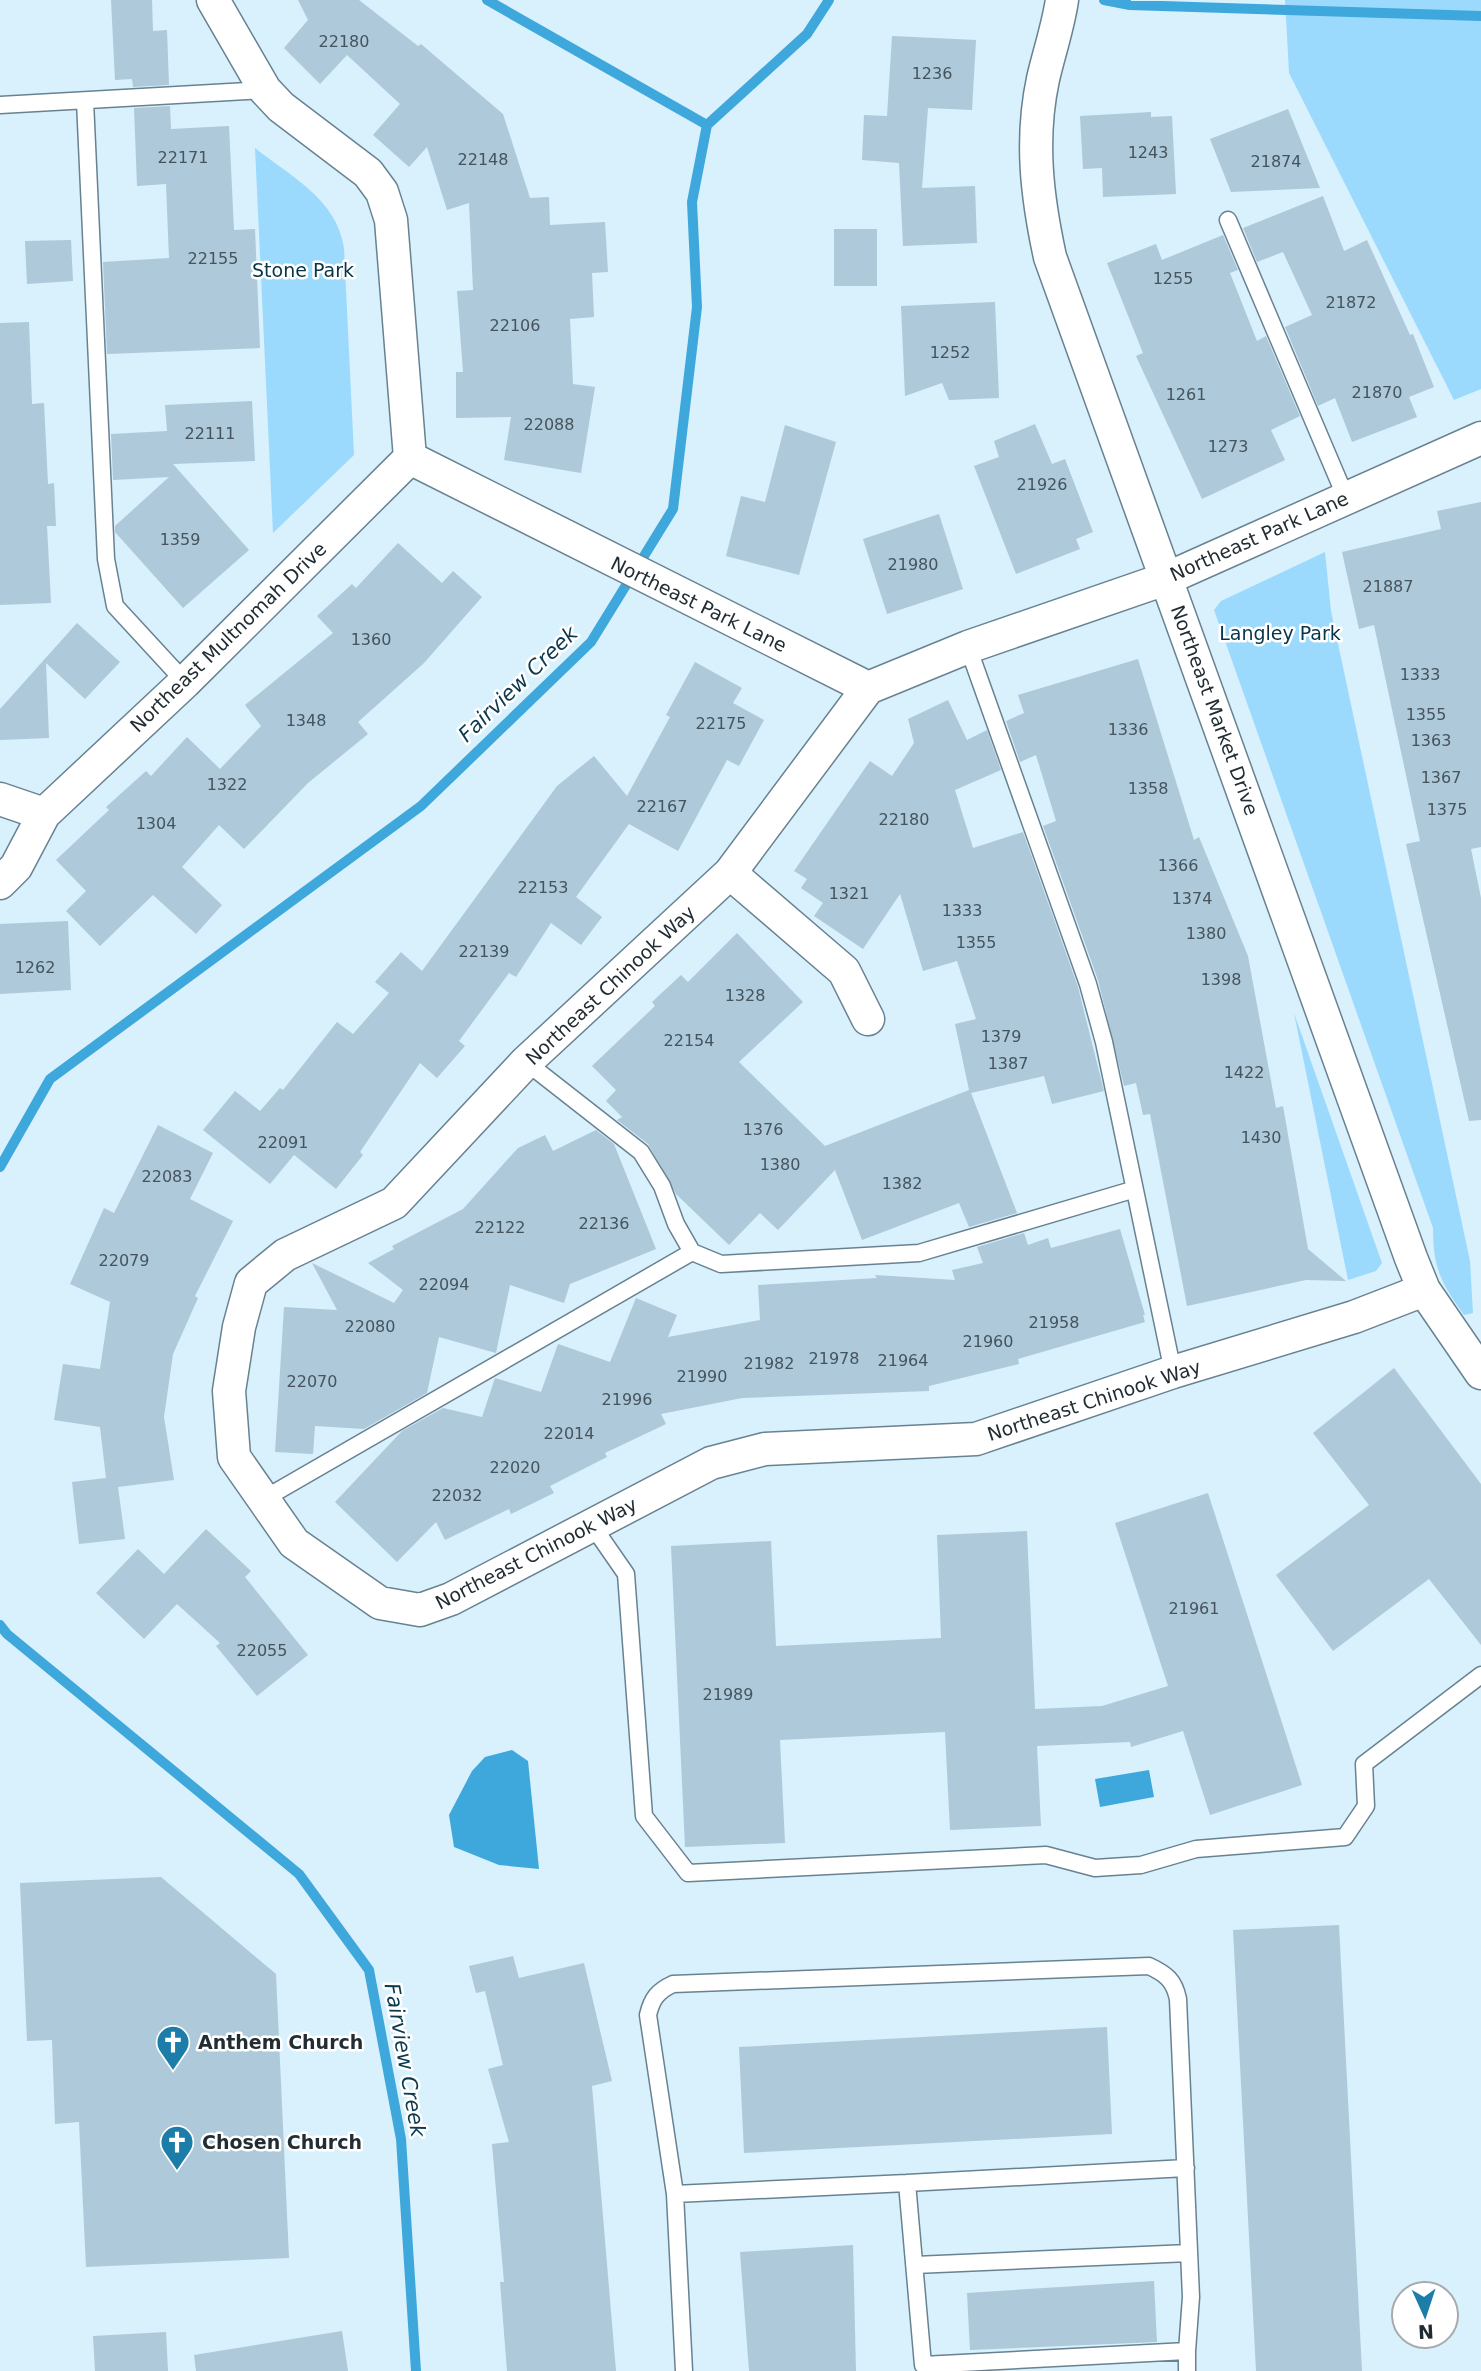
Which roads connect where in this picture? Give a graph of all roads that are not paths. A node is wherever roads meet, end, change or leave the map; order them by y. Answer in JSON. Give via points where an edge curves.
{"nodes":[{"id":1,"x":213,"y":0,"type":"edge"},
{"id":2,"x":1060,"y":11,"type":"edge"},
{"id":3,"x":265,"y":90,"type":"junction"},
{"id":4,"x":85,"y":101,"type":"junction"},
{"id":5,"x":0,"y":105,"type":"edge"},
{"id":6,"x":1228,"y":220,"type":"dead end"},
{"id":7,"x":1481,"y":439,"type":"edge"},
{"id":8,"x":410,"y":457,"type":"junction"},
{"id":9,"x":1346,"y":498,"type":"junction"},
{"id":10,"x":1168,"y":578,"type":"junction"},
{"id":11,"x":968,"y":647,"type":"junction"},
{"id":12,"x":185,"y":682,"type":"junction"},
{"id":13,"x":868,"y":688,"type":"junction"},
{"id":14,"x":0,"y":799,"type":"edge"},
{"id":15,"x":44,"y":814,"type":"junction"},
{"id":16,"x":730,"y":873,"type":"junction"},
{"id":17,"x":0,"y":883,"type":"edge"},
{"id":18,"x":868,"y":1019,"type":"dead end"},
{"id":19,"x":526,"y":1062,"type":"junction"},
{"id":20,"x":1132,"y":1190,"type":"junction"},
{"id":21,"x":692,"y":1252,"type":"junction"},
{"id":22,"x":1424,"y":1290,"type":"junction"},
{"id":23,"x":1471,"y":1342,"type":"edge"},
{"id":24,"x":1173,"y":1372,"type":"junction"},
{"id":25,"x":1481,"y":1373,"type":"edge"},
{"id":26,"x":262,"y":1500,"type":"junction"},
{"id":27,"x":592,"y":1525,"type":"junction"},
{"id":28,"x":1481,"y":1675,"type":"edge"},
{"id":29,"x":1186,"y":2168,"type":"junction"},
{"id":30,"x":907,"y":2183,"type":"junction"},
{"id":31,"x":676,"y":2194,"type":"junction"},
{"id":32,"x":1189,"y":2253,"type":"junction"},
{"id":33,"x":915,"y":2265,"type":"junction"},
{"id":34,"x":1187,"y":2351,"type":"junction"},
{"id":35,"x":684,"y":2371,"type":"edge"},
{"id":36,"x":1187,"y":2371,"type":"edge"}],
"edges":[{"from":1,"to":3,"type":"street"},
{"from":2,"to":10,"type":"street","name":"Northeast Market Drive","via":[[1034,142],[1038,201],[1050,257]]},
{"from":3,"to":4,"type":"lane"},
{"from":3,"to":8,"type":"street","via":[[368,173],[382,192],[391,220]]},
{"from":4,"to":5,"type":"lane"},
{"from":4,"to":12,"type":"lane","via":[[106,559],[116,606]]},
{"from":6,"to":9,"type":"lane"},
{"from":7,"to":9,"type":"street","name":"Northeast Park Lane"},
{"from":8,"to":12,"type":"street","name":"Northeast Multnomah Drive"},
{"from":8,"to":13,"type":"street","name":"Northeast Park Lane"},
{"from":9,"to":10,"type":"street","name":"Northeast Park Lane"},
{"from":10,"to":11,"type":"street","name":"Northeast Park Lane"},
{"from":10,"to":22,"type":"street","name":"Northeast Market Drive"},
{"from":11,"to":13,"type":"street","name":"Northeast Park Lane"},
{"from":11,"to":20,"type":"lane","via":[[1088,984],[1104,1042]]},
{"from":12,"to":15,"type":"street","name":"Northeast Multnomah Drive"},
{"from":13,"to":16,"type":"street","name":"Northeast Chinook Way"},
{"from":14,"to":15,"type":"street"},
{"from":15,"to":17,"type":"street","name":"Northeast Multnomah Drive","via":[[16,867]]},
{"from":16,"to":18,"type":"street","via":[[844,971]]},
{"from":16,"to":19,"type":"street","name":"Northeast Chinook Way"},
{"from":19,"to":21,"type":"lane","via":[[641,1152]]},
{"from":19,"to":26,"type":"street","name":"Northeast Chinook Way","via":[[394,1203],[285,1255],[251,1283],[229,1391],[234,1457]]},
{"from":20,"to":21,"type":"lane","via":[[919,1253],[721,1264]]},
{"from":20,"to":24,"type":"lane"},
{"from":21,"to":26,"type":"lane"},
{"from":22,"to":23,"type":"street"},
{"from":22,"to":24,"type":"street","name":"Northeast Chinook Way","via":[[1354,1317]]},
{"from":23,"to":25,"type":"street"},
{"from":24,"to":27,"type":"street","name":"Northeast Chinook Way","via":[[976,1439],[765,1449],[711,1463]]},
{"from":26,"to":27,"type":"street","name":"Northeast Chinook Way","via":[[294,1543],[345,1580],[380,1603],[420,1610],[451,1599]]},
{"from":27,"to":28,"type":"lane","via":[[626,1574],[644,1816],[688,1873],[1046,1855],[1095,1868],[1141,1865],[1196,1849],[1345,1837],[1366,1806],[1363,1764]]},
{"from":29,"to":30,"type":"lane"},
{"from":29,"to":31,"type":"lane","via":[[1178,1999],[1175,1984],[1149,1966],[673,1984],[659,1990],[648,2015]]},
{"from":29,"to":32,"type":"lane"},
{"from":30,"to":31,"type":"lane"},
{"from":30,"to":33,"type":"lane"},
{"from":31,"to":35,"type":"lane"},
{"from":32,"to":33,"type":"lane"},
{"from":32,"to":34,"type":"lane"},
{"from":33,"to":34,"type":"lane","via":[[923,2365]]},
{"from":34,"to":36,"type":"lane"}]}
